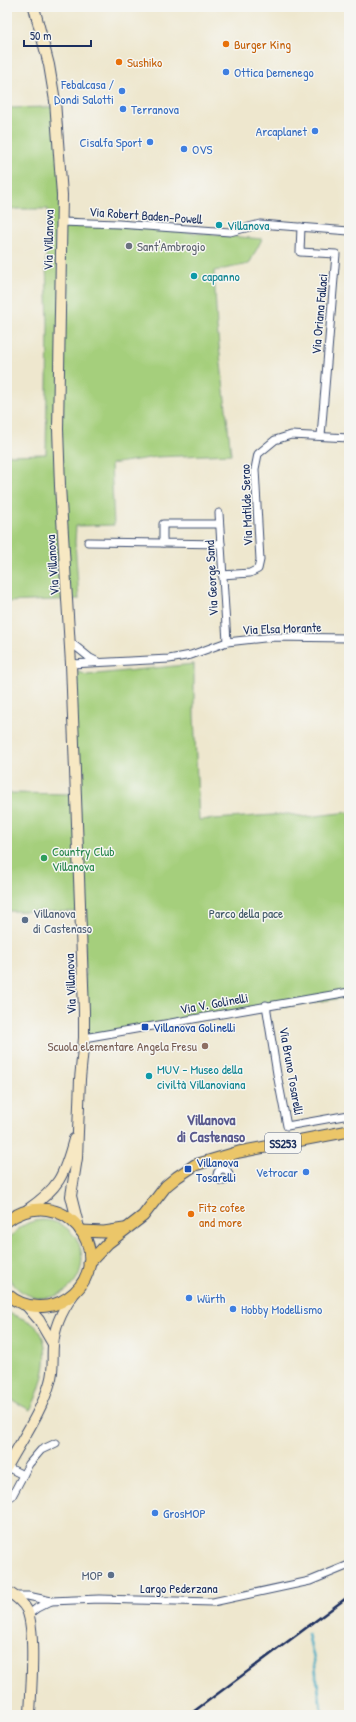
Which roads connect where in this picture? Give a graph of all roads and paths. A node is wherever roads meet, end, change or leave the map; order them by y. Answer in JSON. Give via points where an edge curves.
{"nodes":[{"id":1,"x":34,"y":7,"type":"edge"},
{"id":2,"x":61,"y":222,"type":"junction"},
{"id":3,"x":300,"y":227,"type":"junction"},
{"id":4,"x":349,"y":231,"type":"edge"},
{"id":5,"x":321,"y":436,"type":"junction"},
{"id":6,"x":349,"y":438,"type":"edge"},
{"id":7,"x":219,"y":513,"type":"dead end"},
{"id":8,"x":219,"y":524,"type":"junction"},
{"id":9,"x":88,"y":542,"type":"dead end"},
{"id":10,"x":163,"y":543,"type":"junction"},
{"id":11,"x":221,"y":544,"type":"junction"},
{"id":12,"x":222,"y":575,"type":"junction"},
{"id":13,"x":349,"y":638,"type":"edge"},
{"id":14,"x":69,"y":641,"type":"junction"},
{"id":15,"x":226,"y":642,"type":"junction"},
{"id":16,"x":98,"y":662,"type":"junction"},
{"id":17,"x":71,"y":664,"type":"junction"},
{"id":18,"x":349,"y":992,"type":"edge"},
{"id":19,"x":266,"y":1005,"type":"junction"},
{"id":20,"x":84,"y":1038,"type":"junction"},
{"id":21,"x":349,"y":1115,"type":"edge"},
{"id":22,"x":78,"y":1124,"type":"junction"},
{"id":23,"x":349,"y":1130,"type":"edge"},
{"id":24,"x":218,"y":1157,"type":"junction"},
{"id":25,"x":222,"y":1170,"type":"dead end"},
{"id":26,"x":17,"y":1213,"type":"edge"},
{"id":27,"x":7,"y":1221,"type":"edge"},
{"id":28,"x":129,"y":1228,"type":"junction"},
{"id":29,"x":80,"y":1229,"type":"junction"},
{"id":30,"x":89,"y":1263,"type":"junction"},
{"id":31,"x":78,"y":1289,"type":"junction"},
{"id":32,"x":7,"y":1294,"type":"edge"},
{"id":33,"x":17,"y":1302,"type":"edge"},
{"id":34,"x":53,"y":1344,"type":"junction"},
{"id":35,"x":56,"y":1443,"type":"dead end"},
{"id":36,"x":7,"y":1467,"type":"edge"},
{"id":37,"x":22,"y":1475,"type":"junction"},
{"id":38,"x":12,"y":1496,"type":"dead end"},
{"id":39,"x":349,"y":1565,"type":"edge"},
{"id":40,"x":11,"y":1594,"type":"edge"},
{"id":41,"x":51,"y":1601,"type":"junction"},
{"id":42,"x":28,"y":1615,"type":"junction"},
{"id":43,"x":30,"y":1715,"type":"edge"}],
"edges":[{"from":1,"to":2,"type":"main road","name":"Via Villanova","via":[[55,101],[62,195]]},
{"from":2,"to":3,"type":"street","name":"Via Robert Baden-Powell","via":[[230,232],[260,224]]},
{"from":2,"to":14,"type":"main road","name":"Via Villanova","via":[[58,429]]},
{"from":3,"to":4,"type":"street","name":"Via Robert Baden-Powell"},
{"from":3,"to":5,"type":"street","name":"Via Oriana Fallaci","via":[[300,252],[336,254]]},
{"from":5,"to":6,"type":"street","name":"Via Matilde Serao"},
{"from":5,"to":12,"type":"street","name":"Via Matilde Serao","via":[[291,434],[275,440],[258,454],[255,469],[260,560],[258,569],[250,573]]},
{"from":7,"to":8,"type":"street","name":"Via George Sand"},
{"from":8,"to":10,"type":"street","via":[[163,524]]},
{"from":8,"to":11,"type":"street","name":"Via George Sand"},
{"from":9,"to":10,"type":"street"},
{"from":10,"to":11,"type":"street"},
{"from":11,"to":12,"type":"street","name":"Via George Sand"},
{"from":12,"to":15,"type":"street","name":"Via George Sand"},
{"from":13,"to":15,"type":"street","name":"Via Elsa Morante","via":[[273,637]]},
{"from":14,"to":16,"type":"street"},
{"from":14,"to":17,"type":"main road","name":"Via Villanova"},
{"from":15,"to":16,"type":"street","name":"Via Elsa Morante","via":[[191,655],[169,659]]},
{"from":16,"to":17,"type":"street","name":"Via Elsa Morante"},
{"from":17,"to":20,"type":"main road","name":"Via Villanova"},
{"from":18,"to":19,"type":"street","name":"Via V. Golinelli"},
{"from":19,"to":20,"type":"street","name":"Via V. Golinelli"},
{"from":19,"to":21,"type":"street","name":"Via Bruno Tosarelli","via":[[288,1126]]},
{"from":20,"to":22,"type":"main road","name":"Via Villanova"},
{"from":22,"to":26,"type":"main road","name":"Via Villanova","via":[[59,1182],[42,1200]]},
{"from":22,"to":29,"type":"main road","name":"Via Villanova","via":[[78,1158],[71,1196]]},
{"from":23,"to":24,"type":"main road","number":"SS253"},
{"from":24,"to":25,"type":"street"},
{"from":24,"to":28,"type":"main road","number":"SS253","via":[[195,1165],[177,1177]]},
{"from":26,"to":27,"type":"main road"},
{"from":26,"to":29,"type":"main road","number":"SS253","via":[[39,1208],[51,1209],[66,1216]]},
{"from":28,"to":29,"type":"main road","via":[[104,1232]]},
{"from":28,"to":30,"type":"main road","number":"SS253","via":[[108,1243]]},
{"from":29,"to":30,"type":"main road","number":"SS253","via":[[88,1246]]},
{"from":30,"to":31,"type":"main road","number":"SS253"},
{"from":31,"to":33,"type":"main road","number":"SS253","via":[[60,1303],[48,1306],[37,1307]]},
{"from":31,"to":34,"type":"main road","via":[[60,1315]]},
{"from":32,"to":33,"type":"main road"},
{"from":33,"to":34,"type":"main road","via":[[39,1320]]},
{"from":34,"to":36,"type":"main road","via":[[52,1373],[48,1389]]},
{"from":35,"to":37,"type":"street","via":[[40,1450]]},
{"from":36,"to":37,"type":"street"},
{"from":37,"to":38,"type":"street"},
{"from":39,"to":41,"type":"street","name":"Largo Pederzana","via":[[310,1581],[213,1602],[99,1599]]},
{"from":40,"to":41,"type":"street","name":"Largo Pederzana"},
{"from":40,"to":42,"type":"main road","via":[[23,1604]]},
{"from":41,"to":42,"type":"street","name":"Largo Pederzana"},
{"from":42,"to":43,"type":"main road","via":[[32,1642]]}]}
